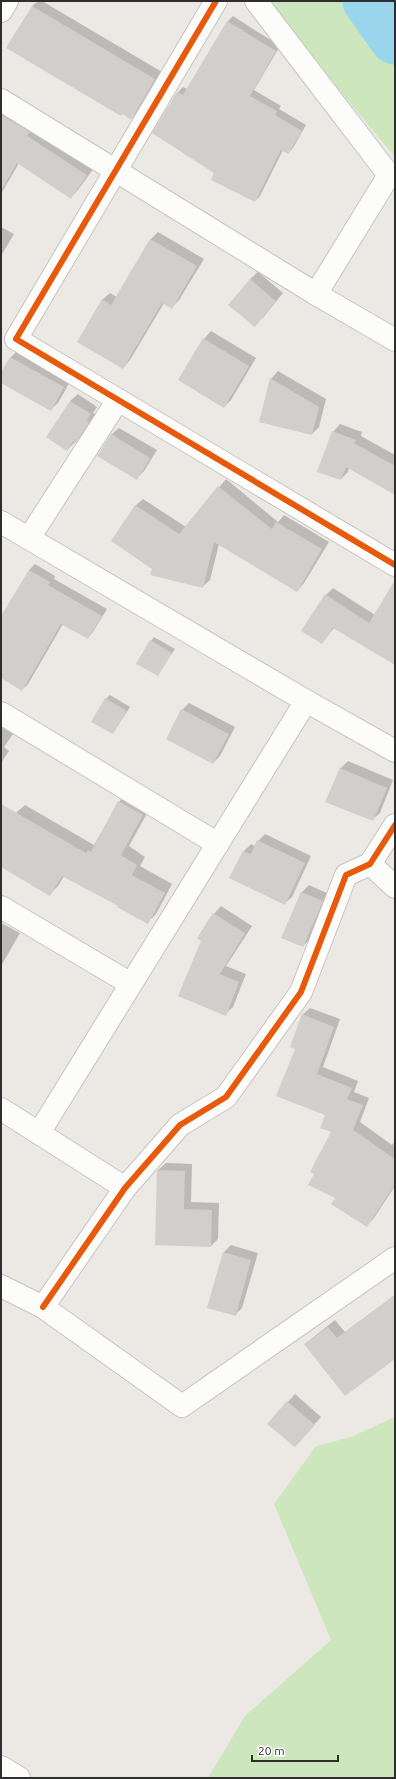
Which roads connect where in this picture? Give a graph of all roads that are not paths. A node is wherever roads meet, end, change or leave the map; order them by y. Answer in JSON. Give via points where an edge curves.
{"nodes":[{"id":1,"x":7,"y":1,"type":"edge"},
{"id":2,"x":216,"y":1,"type":"edge"},
{"id":3,"x":256,"y":1,"type":"edge"},
{"id":4,"x":1,"y":12,"type":"edge"},
{"id":5,"x":1,"y":100,"type":"edge"},
{"id":6,"x":115,"y":170,"type":"junction"},
{"id":7,"x":316,"y":294,"type":"junction"},
{"id":8,"x":395,"y":340,"type":"edge"},
{"id":9,"x":118,"y":400,"type":"junction"},
{"id":10,"x":1,"y":522,"type":"edge"},
{"id":11,"x":28,"y":538,"type":"junction"},
{"id":12,"x":395,"y":565,"type":"edge"},
{"id":13,"x":306,"y":701,"type":"junction"},
{"id":14,"x":1,"y":712,"type":"edge"},
{"id":15,"x":395,"y":750,"type":"edge"},
{"id":16,"x":395,"y":825,"type":"edge"},
{"id":17,"x":218,"y":844,"type":"junction"},
{"id":18,"x":370,"y":864,"type":"junction"},
{"id":19,"x":395,"y":887,"type":"edge"},
{"id":20,"x":1,"y":907,"type":"edge"},
{"id":21,"x":132,"y":984,"type":"junction"},
{"id":22,"x":1,"y":1109,"type":"edge"},
{"id":23,"x":39,"y":1133,"type":"junction"},
{"id":24,"x":125,"y":1188,"type":"junction"},
{"id":25,"x":395,"y":1258,"type":"edge"},
{"id":26,"x":1,"y":1286,"type":"edge"},
{"id":27,"x":43,"y":1306,"type":"junction"},
{"id":28,"x":1,"y":1767,"type":"edge"},
{"id":29,"x":19,"y":1778,"type":"edge"}],
"edges":[{"from":1,"to":4,"type":"street"},
{"from":2,"to":6,"type":"street"},
{"from":3,"to":7,"type":"street","via":[[389,175]]},
{"from":5,"to":6,"type":"street"},
{"from":6,"to":7,"type":"street"},
{"from":6,"to":9,"type":"street","via":[[16,339]]},
{"from":7,"to":8,"type":"street"},
{"from":9,"to":11,"type":"street"},
{"from":9,"to":12,"type":"street"},
{"from":10,"to":11,"type":"street"},
{"from":11,"to":13,"type":"street"},
{"from":13,"to":15,"type":"street"},
{"from":13,"to":17,"type":"street"},
{"from":14,"to":17,"type":"street"},
{"from":16,"to":18,"type":"street"},
{"from":17,"to":21,"type":"street"},
{"from":18,"to":19,"type":"street"},
{"from":18,"to":24,"type":"street","via":[[346,875],[301,992],[226,1097],[180,1126]]},
{"from":20,"to":21,"type":"street"},
{"from":21,"to":23,"type":"street"},
{"from":22,"to":23,"type":"street"},
{"from":23,"to":24,"type":"street"},
{"from":24,"to":27,"type":"street"},
{"from":25,"to":27,"type":"street","via":[[182,1406]]},
{"from":26,"to":27,"type":"street"},
{"from":28,"to":29,"type":"street"}]}
